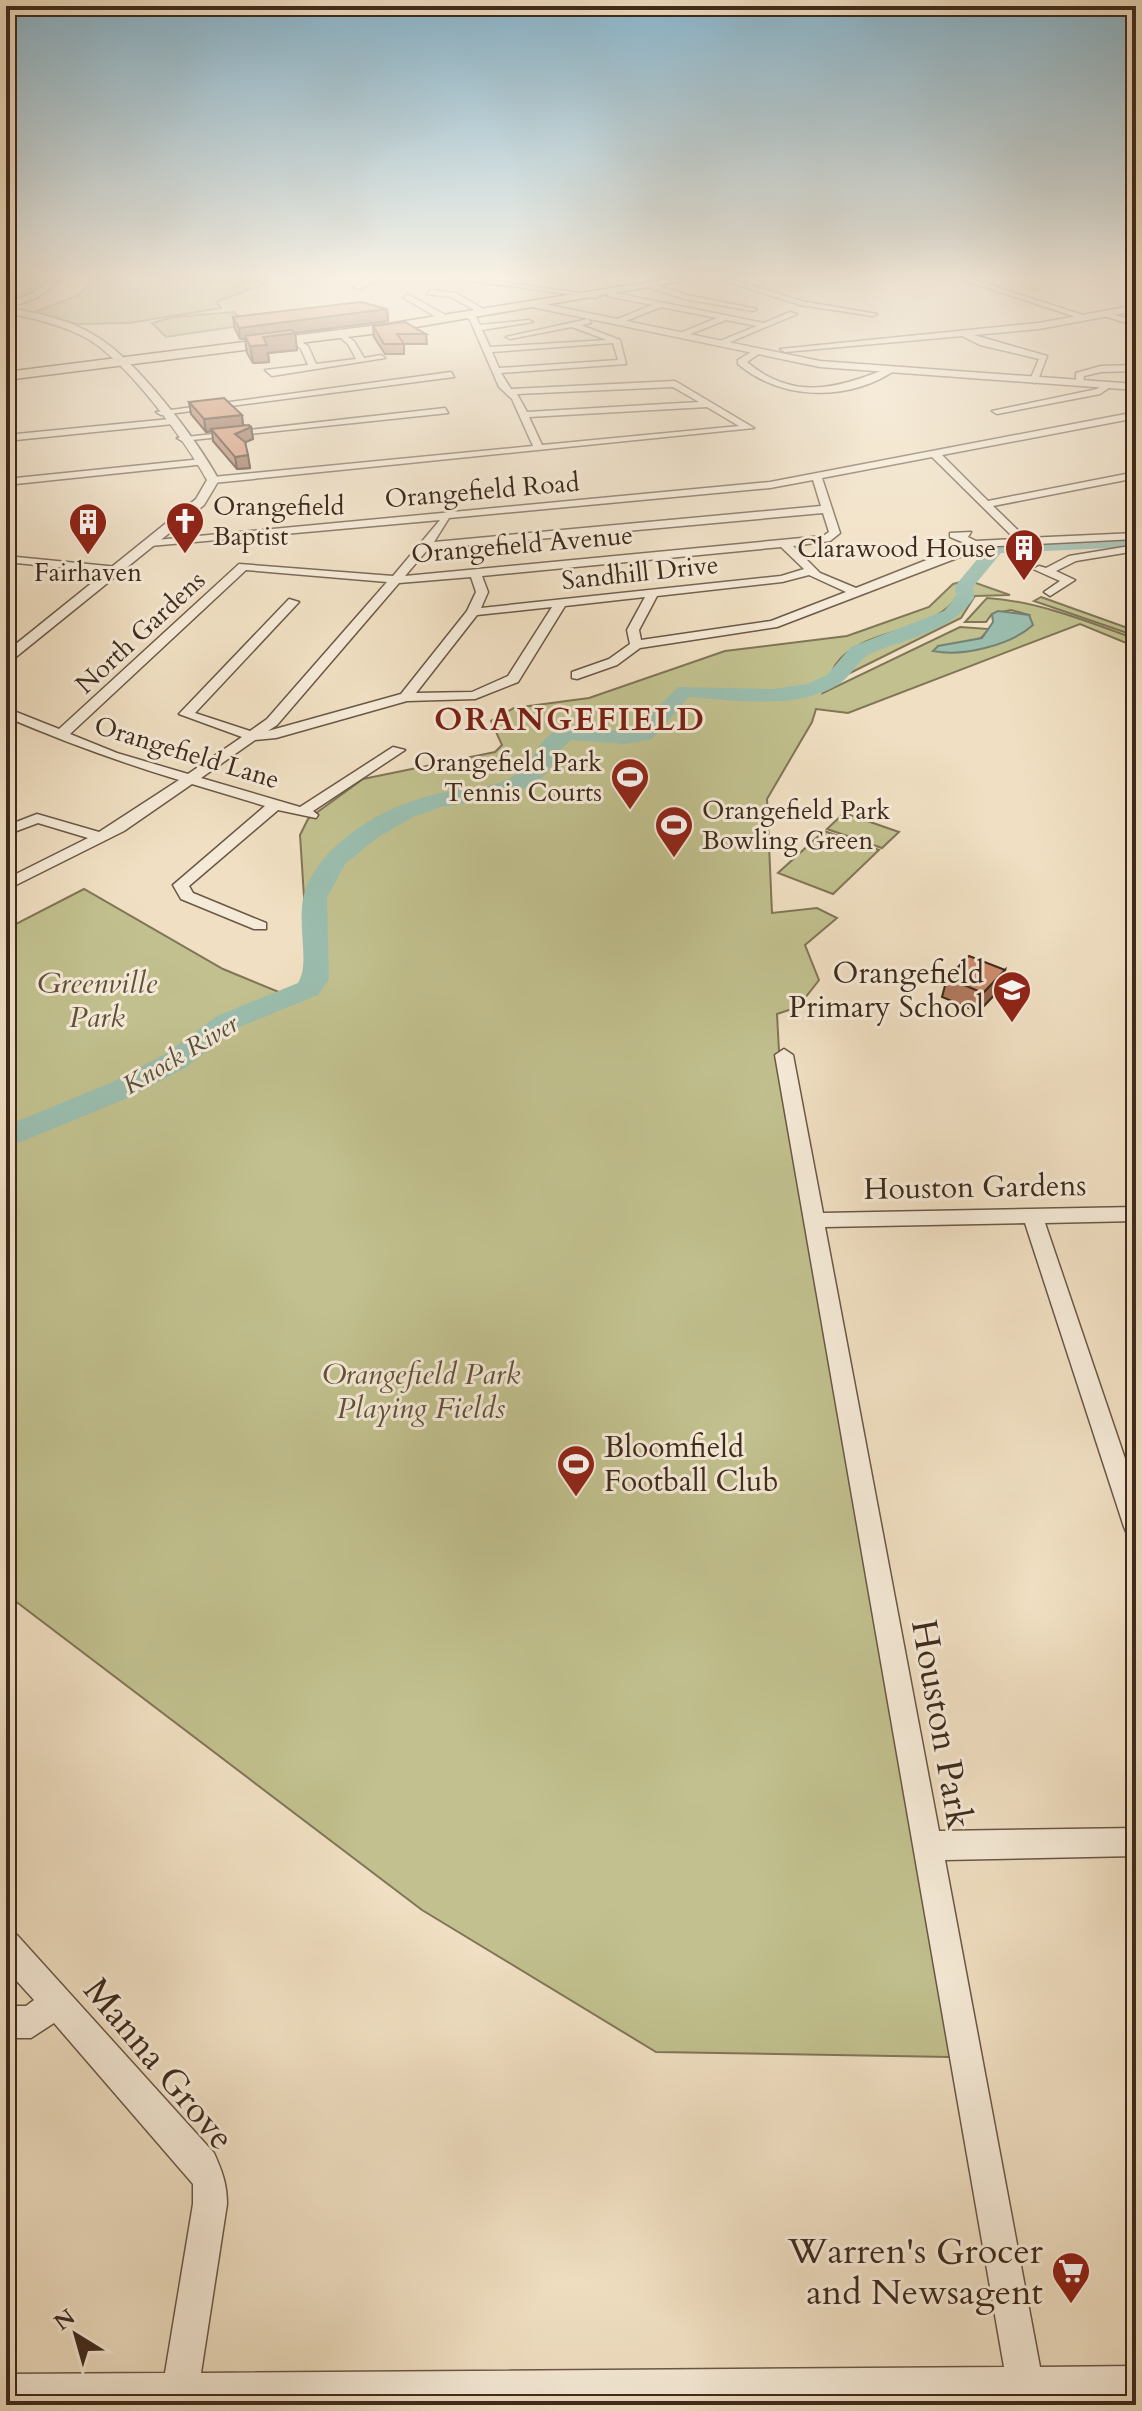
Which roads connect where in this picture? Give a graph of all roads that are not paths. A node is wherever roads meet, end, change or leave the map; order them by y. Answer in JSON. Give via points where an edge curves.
{"nodes":[{"id":1,"x":142,"y":390,"type":"edge"},
{"id":2,"x":337,"y":390,"type":"edge"},
{"id":3,"x":560,"y":390,"type":"edge"},
{"id":4,"x":685,"y":390,"type":"edge"},
{"id":5,"x":794,"y":390,"type":"edge"},
{"id":6,"x":827,"y":390,"type":"edge"},
{"id":7,"x":1102,"y":390,"type":"edge"},
{"id":8,"x":508,"y":392,"type":"joint"},
{"id":9,"x":711,"y":404,"type":"junction"},
{"id":10,"x":445,"y":411,"type":"dead end"},
{"id":11,"x":997,"y":411,"type":"dead end"},
{"id":12,"x":161,"y":412,"type":"junction"},
{"id":13,"x":523,"y":415,"type":"junction"},
{"id":14,"x":1136,"y":415,"type":"edge"},
{"id":15,"x":170,"y":422,"type":"junction"},
{"id":16,"x":6,"y":438,"type":"edge"},
{"id":17,"x":182,"y":438,"type":"junction"},
{"id":18,"x":538,"y":447,"type":"junction"},
{"id":19,"x":935,"y":454,"type":"junction"},
{"id":20,"x":202,"y":462,"type":"junction"},
{"id":21,"x":1136,"y":475,"type":"edge"},
{"id":22,"x":817,"y":477,"type":"junction"},
{"id":23,"x":213,"y":480,"type":"junction"},
{"id":24,"x":6,"y":482,"type":"edge"},
{"id":25,"x":987,"y":504,"type":"junction"},
{"id":26,"x":828,"y":509,"type":"junction"},
{"id":27,"x":442,"y":515,"type":"junction"},
{"id":28,"x":1136,"y":536,"type":"edge"},
{"id":29,"x":1022,"y":540,"type":"junction"},
{"id":30,"x":150,"y":543,"type":"junction"},
{"id":31,"x":784,"y":543,"type":"junction"},
{"id":32,"x":425,"y":546,"type":"junction"},
{"id":33,"x":1136,"y":548,"type":"edge"},
{"id":34,"x":6,"y":559,"type":"edge"},
{"id":35,"x":118,"y":570,"type":"junction"},
{"id":36,"x":811,"y":571,"type":"junction"},
{"id":37,"x":475,"y":573,"type":"junction"},
{"id":38,"x":395,"y":580,"type":"junction"},
{"id":39,"x":1050,"y":592,"type":"dead end"},
{"id":40,"x":653,"y":593,"type":"junction"},
{"id":41,"x":857,"y":593,"type":"junction"},
{"id":42,"x":293,"y":602,"type":"dead end"},
{"id":43,"x":561,"y":602,"type":"junction"},
{"id":44,"x":473,"y":612,"type":"junction"},
{"id":45,"x":636,"y":645,"type":"junction"},
{"id":46,"x":9,"y":661,"type":"edge"},
{"id":47,"x":577,"y":675,"type":"dead end"},
{"id":48,"x":406,"y":697,"type":"junction"},
{"id":49,"x":6,"y":712,"type":"edge"},
{"id":50,"x":60,"y":736,"type":"junction"},
{"id":51,"x":253,"y":736,"type":"junction"},
{"id":52,"x":398,"y":750,"type":"dead end"},
{"id":53,"x":187,"y":781,"type":"junction"},
{"id":54,"x":275,"y":805,"type":"junction"},
{"id":55,"x":6,"y":831,"type":"edge"},
{"id":56,"x":100,"y":837,"type":"junction"},
{"id":57,"x":6,"y":885,"type":"edge"},
{"id":58,"x":260,"y":926,"type":"dead end"},
{"id":59,"x":784,"y":1055,"type":"dead end"},
{"id":60,"x":1136,"y":1214,"type":"edge"},
{"id":61,"x":1033,"y":1216,"type":"junction"},
{"id":62,"x":815,"y":1220,"type":"junction"},
{"id":63,"x":1136,"y":1527,"type":"edge"},
{"id":64,"x":1136,"y":1842,"type":"edge"},
{"id":65,"x":928,"y":1846,"type":"junction"},
{"id":66,"x":6,"y":1946,"type":"edge"},
{"id":67,"x":57,"y":2002,"type":"junction"},
{"id":68,"x":6,"y":2022,"type":"edge"},
{"id":69,"x":1136,"y":2384,"type":"edge"},
{"id":70,"x":180,"y":2389,"type":"junction"},
{"id":71,"x":6,"y":2392,"type":"edge"},
{"id":72,"x":1027,"y":2395,"type":"edge"}],
"edges":[{"from":1,"to":12,"type":"street"},
{"from":2,"to":12,"type":"street"},
{"from":3,"to":8,"type":"street"},
{"from":4,"to":9,"type":"street"},
{"from":5,"to":6,"type":"street"},
{"from":7,"to":11,"type":"street"},
{"from":8,"to":13,"type":"street"},
{"from":9,"to":13,"type":"street"},
{"from":9,"to":18,"type":"street","via":[[749,428]]},
{"from":10,"to":17,"type":"street"},
{"from":12,"to":15,"type":"street"},
{"from":13,"to":18,"type":"street"},
{"from":14,"to":19,"type":"street","name":"Orangefield Road"},
{"from":15,"to":16,"type":"street"},
{"from":15,"to":17,"type":"street"},
{"from":17,"to":20,"type":"street"},
{"from":18,"to":23,"type":"street"},
{"from":19,"to":22,"type":"street","name":"Orangefield Road"},
{"from":19,"to":25,"type":"street"},
{"from":20,"to":23,"type":"street"},
{"from":20,"to":24,"type":"street"},
{"from":21,"to":25,"type":"street"},
{"from":22,"to":26,"type":"street"},
{"from":22,"to":27,"type":"street","name":"Orangefield Road"},
{"from":23,"to":30,"type":"street","via":[[200,502]]},
{"from":25,"to":29,"type":"street"},
{"from":26,"to":31,"type":"street","name":"Orangefield Avenue","via":[[832,536]]},
{"from":26,"to":32,"type":"street"},
{"from":27,"to":30,"type":"street","name":"Orangefield Road"},
{"from":27,"to":32,"type":"street","via":[[445,520]]},
{"from":28,"to":29,"type":"street"},
{"from":29,"to":41,"type":"street","via":[[971,539],[961,553]]},
{"from":30,"to":35,"type":"street"},
{"from":31,"to":36,"type":"street"},
{"from":31,"to":37,"type":"street","name":"Orangefield Avenue"},
{"from":32,"to":38,"type":"street"},
{"from":33,"to":39,"type":"street","via":[[1073,558],[1040,570],[1069,580]]},
{"from":34,"to":35,"type":"street"},
{"from":35,"to":46,"type":"street"},
{"from":36,"to":40,"type":"street","name":"Sandhill Drive"},
{"from":36,"to":41,"type":"street"},
{"from":37,"to":38,"type":"street","name":"Orangefield Avenue"},
{"from":37,"to":44,"type":"street","via":[[482,592]]},
{"from":38,"to":50,"type":"street","name":"North Gardens","via":[[243,566]]},
{"from":38,"to":51,"type":"street","name":"Orangefield Avenue","via":[[272,722]]},
{"from":40,"to":43,"type":"street","name":"Sandhill Drive"},
{"from":40,"to":45,"type":"street","via":[[633,630]]},
{"from":41,"to":45,"type":"street","via":[[773,624]]},
{"from":42,"to":51,"type":"street","via":[[186,714]]},
{"from":43,"to":44,"type":"street","name":"Sandhill Drive"},
{"from":43,"to":48,"type":"street","via":[[513,679],[475,695],[437,701]]},
{"from":44,"to":48,"type":"street"},
{"from":45,"to":47,"type":"street","via":[[613,662]]},
{"from":48,"to":51,"type":"street"},
{"from":49,"to":50,"type":"street","name":"Orangefield Lane"},
{"from":50,"to":53,"type":"street","name":"Orangefield Lane"},
{"from":51,"to":53,"type":"street","name":"Orangefield Avenue"},
{"from":52,"to":54,"type":"street","name":"Orangefield Lane","via":[[307,814]]},
{"from":53,"to":54,"type":"street","name":"Orangefield Lane"},
{"from":53,"to":56,"type":"street","name":"Orangefield Avenue"},
{"from":54,"to":58,"type":"street","via":[[181,885],[187,896]]},
{"from":55,"to":56,"type":"street","via":[[37,818]]},
{"from":56,"to":57,"type":"street","name":"Orangefield Avenue"},
{"from":59,"to":62,"type":"street","name":"Houston Park"},
{"from":60,"to":61,"type":"street","name":"Houston Gardens"},
{"from":61,"to":62,"type":"street","name":"Houston Gardens"},
{"from":61,"to":63,"type":"street"},
{"from":62,"to":65,"type":"street","name":"Houston Park"},
{"from":64,"to":65,"type":"street"},
{"from":65,"to":72,"type":"street","name":"Houston Park"},
{"from":66,"to":67,"type":"street","name":"Manna Grove"},
{"from":67,"to":68,"type":"street","via":[[31,2022]]},
{"from":67,"to":70,"type":"street","name":"Manna Grove","via":[[164,2119],[202,2165],[210,2183]]},
{"from":69,"to":72,"type":"street"},
{"from":70,"to":71,"type":"street"},
{"from":70,"to":72,"type":"street"}]}
